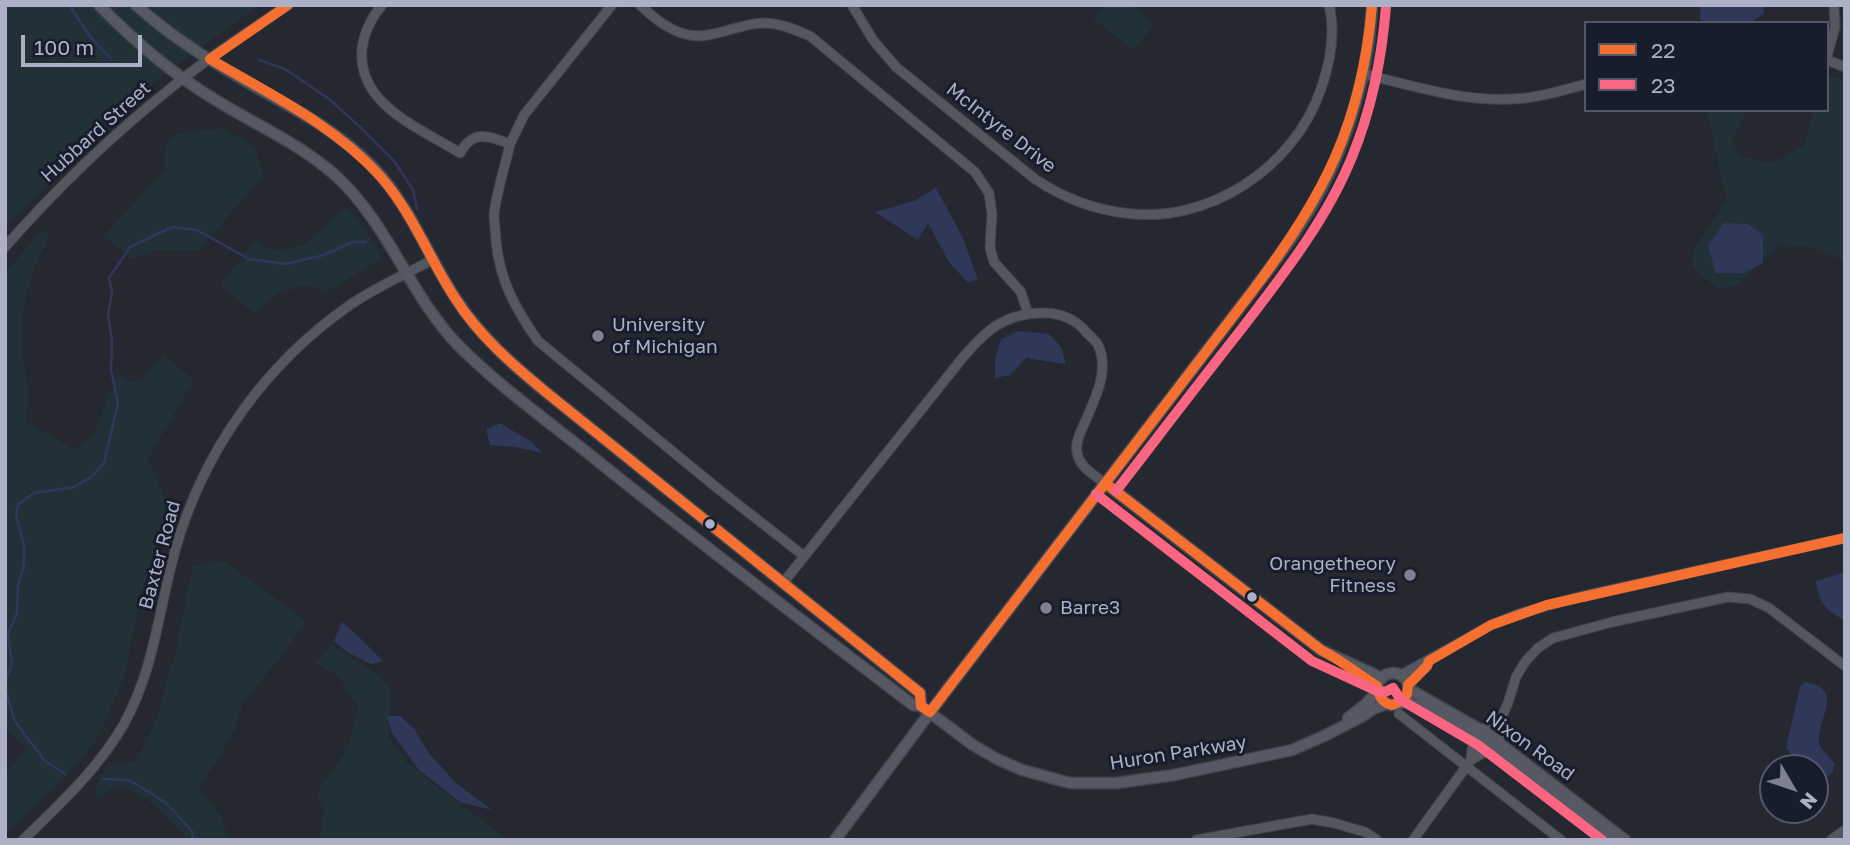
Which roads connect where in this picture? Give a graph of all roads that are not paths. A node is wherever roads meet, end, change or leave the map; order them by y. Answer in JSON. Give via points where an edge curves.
{"nodes":[{"id":1,"x":99,"y":5,"type":"edge"},
{"id":2,"x":136,"y":5,"type":"edge"},
{"id":3,"x":288,"y":5,"type":"edge"},
{"id":4,"x":382,"y":5,"type":"edge"},
{"id":5,"x":612,"y":5,"type":"edge"},
{"id":6,"x":640,"y":5,"type":"edge"},
{"id":7,"x":852,"y":5,"type":"edge"},
{"id":8,"x":1329,"y":5,"type":"edge"},
{"id":9,"x":1372,"y":5,"type":"edge"},
{"id":10,"x":1833,"y":5,"type":"edge"},
{"id":11,"x":1829,"y":50,"type":"edge"},
{"id":12,"x":210,"y":59,"type":"junction"},
{"id":13,"x":1829,"y":59,"type":"edge"},
{"id":14,"x":1845,"y":67,"type":"edge"},
{"id":15,"x":1363,"y":74,"type":"junction"},
{"id":16,"x":183,"y":79,"type":"junction"},
{"id":17,"x":1584,"y":85,"type":"edge"},
{"id":18,"x":510,"y":144,"type":"junction"},
{"id":19,"x":5,"y":247,"type":"edge"},
{"id":20,"x":434,"y":259,"type":"junction"},
{"id":21,"x":407,"y":273,"type":"junction"},
{"id":22,"x":1028,"y":314,"type":"junction"},
{"id":23,"x":614,"y":447,"type":"junction"},
{"id":24,"x":601,"y":463,"type":"junction"},
{"id":25,"x":1105,"y":483,"type":"junction"},
{"id":26,"x":1845,"y":538,"type":"edge"},
{"id":27,"x":804,"y":556,"type":"junction"},
{"id":28,"x":783,"y":583,"type":"junction"},
{"id":29,"x":762,"y":590,"type":"junction"},
{"id":30,"x":1429,"y":661,"type":"junction"},
{"id":31,"x":1845,"y":666,"type":"edge"},
{"id":32,"x":1401,"y":675,"type":"junction"},
{"id":33,"x":1379,"y":685,"type":"junction"},
{"id":34,"x":1407,"y":691,"type":"junction"},
{"id":35,"x":1387,"y":704,"type":"junction"},
{"id":36,"x":926,"y":709,"type":"junction"},
{"id":37,"x":1399,"y":714,"type":"dead end"},
{"id":38,"x":1500,"y":721,"type":"junction"},
{"id":39,"x":1330,"y":733,"type":"junction"},
{"id":40,"x":1481,"y":734,"type":"junction"},
{"id":41,"x":1500,"y":747,"type":"junction"},
{"id":42,"x":1469,"y":763,"type":"junction"},
{"id":43,"x":1845,"y":830,"type":"edge"},
{"id":44,"x":23,"y":840,"type":"edge"},
{"id":45,"x":835,"y":840,"type":"edge"},
{"id":46,"x":1196,"y":840,"type":"edge"},
{"id":47,"x":1377,"y":840,"type":"edge"},
{"id":48,"x":1413,"y":840,"type":"edge"},
{"id":49,"x":1561,"y":840,"type":"edge"},
{"id":50,"x":1612,"y":840,"type":"edge"},
{"id":51,"x":1625,"y":840,"type":"edge"},
{"id":52,"x":1831,"y":840,"type":"edge"}],
"edges":[{"from":1,"to":16,"type":"main road","name":"Huron Parkway"},
{"from":2,"to":12,"type":"main road","name":"Huron Parkway"},
{"from":3,"to":12,"type":"street","name":"Hubbard Street"},
{"from":4,"to":18,"type":"street","via":[[367,26],[362,46],[361,66],[376,97],[460,153],[465,144],[481,136]]},
{"from":5,"to":18,"type":"street","via":[[524,115]]},
{"from":6,"to":22,"type":"street","via":[[667,28],[686,35],[705,36],[763,23],[787,26],[810,36],[975,172],[989,193],[990,248],[995,262],[1021,292]]},
{"from":7,"to":8,"type":"street","name":"McIntyre Drive","via":[[873,40],[897,66],[1035,179],[1084,204],[1149,215],[1226,196],[1272,165],[1285,150],[1300,132],[1325,78],[1332,40]]},
{"from":9,"to":15,"type":"main road"},
{"from":10,"to":11,"type":"street","via":[[1835,27]]},
{"from":12,"to":16,"type":"street","name":"Hubbard Street"},
{"from":12,"to":20,"type":"main road","name":"Huron Parkway","via":[[316,121],[355,151],[397,197]]},
{"from":13,"to":14,"type":"street"},
{"from":15,"to":17,"type":"street","via":[[1472,97],[1510,99]]},
{"from":15,"to":25,"type":"main road","via":[[1333,167],[1298,228]]},
{"from":16,"to":19,"type":"street","name":"Hubbard Street","via":[[78,171]]},
{"from":16,"to":21,"type":"main road","name":"Huron Parkway","via":[[328,169],[371,214]]},
{"from":18,"to":27,"type":"street","via":[[494,217],[498,261],[521,317],[538,341]]},
{"from":20,"to":21,"type":"street","name":"Baxter Road"},
{"from":20,"to":23,"type":"main road","name":"Huron Parkway","via":[[485,338]]},
{"from":21,"to":24,"type":"main road","name":"Huron Parkway","via":[[432,314],[458,344]]},
{"from":21,"to":44,"type":"street","name":"Baxter Road","via":[[353,304],[307,340],[276,369],[231,426],[186,517],[148,668],[128,715],[92,770]]},
{"from":22,"to":25,"type":"street","via":[[1066,317],[1098,345],[1101,381],[1076,450],[1080,463]]},
{"from":22,"to":27,"type":"street","via":[[1010,317],[981,336]]},
{"from":23,"to":24,"type":"main road"},
{"from":23,"to":28,"type":"main road","name":"Huron Parkway"},
{"from":24,"to":29,"type":"main road","name":"Huron Parkway"},
{"from":25,"to":33,"type":"main road","via":[[1321,650]]},
{"from":25,"to":36,"type":"main road"},
{"from":26,"to":30,"type":"street","via":[[1547,605],[1491,625]]},
{"from":27,"to":28,"type":"street"},
{"from":28,"to":29,"type":"main road"},
{"from":28,"to":36,"type":"main road","name":"Huron Parkway","via":[[920,693]]},
{"from":29,"to":36,"type":"main road","name":"Huron Parkway","via":[[913,705]]},
{"from":30,"to":32,"type":"street"},
{"from":30,"to":34,"type":"street"},
{"from":31,"to":38,"type":"street","via":[[1769,608],[1728,597],[1553,638],[1538,648],[1516,677]]},
{"from":32,"to":33,"type":"main road","via":[[1391,673]]},
{"from":32,"to":34,"type":"main road"},
{"from":33,"to":35,"type":"main road","via":[[1379,697]]},
{"from":33,"to":39,"type":"main road","name":"Huron Parkway","via":[[1366,704]]},
{"from":34,"to":35,"type":"main road","via":[[1396,705]]},
{"from":34,"to":40,"type":"main road","name":"Nixon Road"},
{"from":35,"to":39,"type":"main road","name":"Huron Parkway"},
{"from":36,"to":39,"type":"main road","name":"Huron Parkway","via":[[998,759],[1070,783],[1117,783],[1174,775],[1292,750]]},
{"from":36,"to":45,"type":"main road"},
{"from":37,"to":42,"type":"street"},
{"from":38,"to":40,"type":"street"},
{"from":38,"to":41,"type":"street"},
{"from":40,"to":41,"type":"main road","name":"Nixon Road"},
{"from":40,"to":42,"type":"street"},
{"from":41,"to":42,"type":"street"},
{"from":41,"to":50,"type":"main road","name":"Nixon Road"},
{"from":41,"to":51,"type":"main road","name":"Nixon Road"},
{"from":42,"to":48,"type":"street"},
{"from":42,"to":49,"type":"street"},
{"from":43,"to":52,"type":"street"},
{"from":46,"to":47,"type":"street","via":[[1312,819],[1365,832]]}]}
